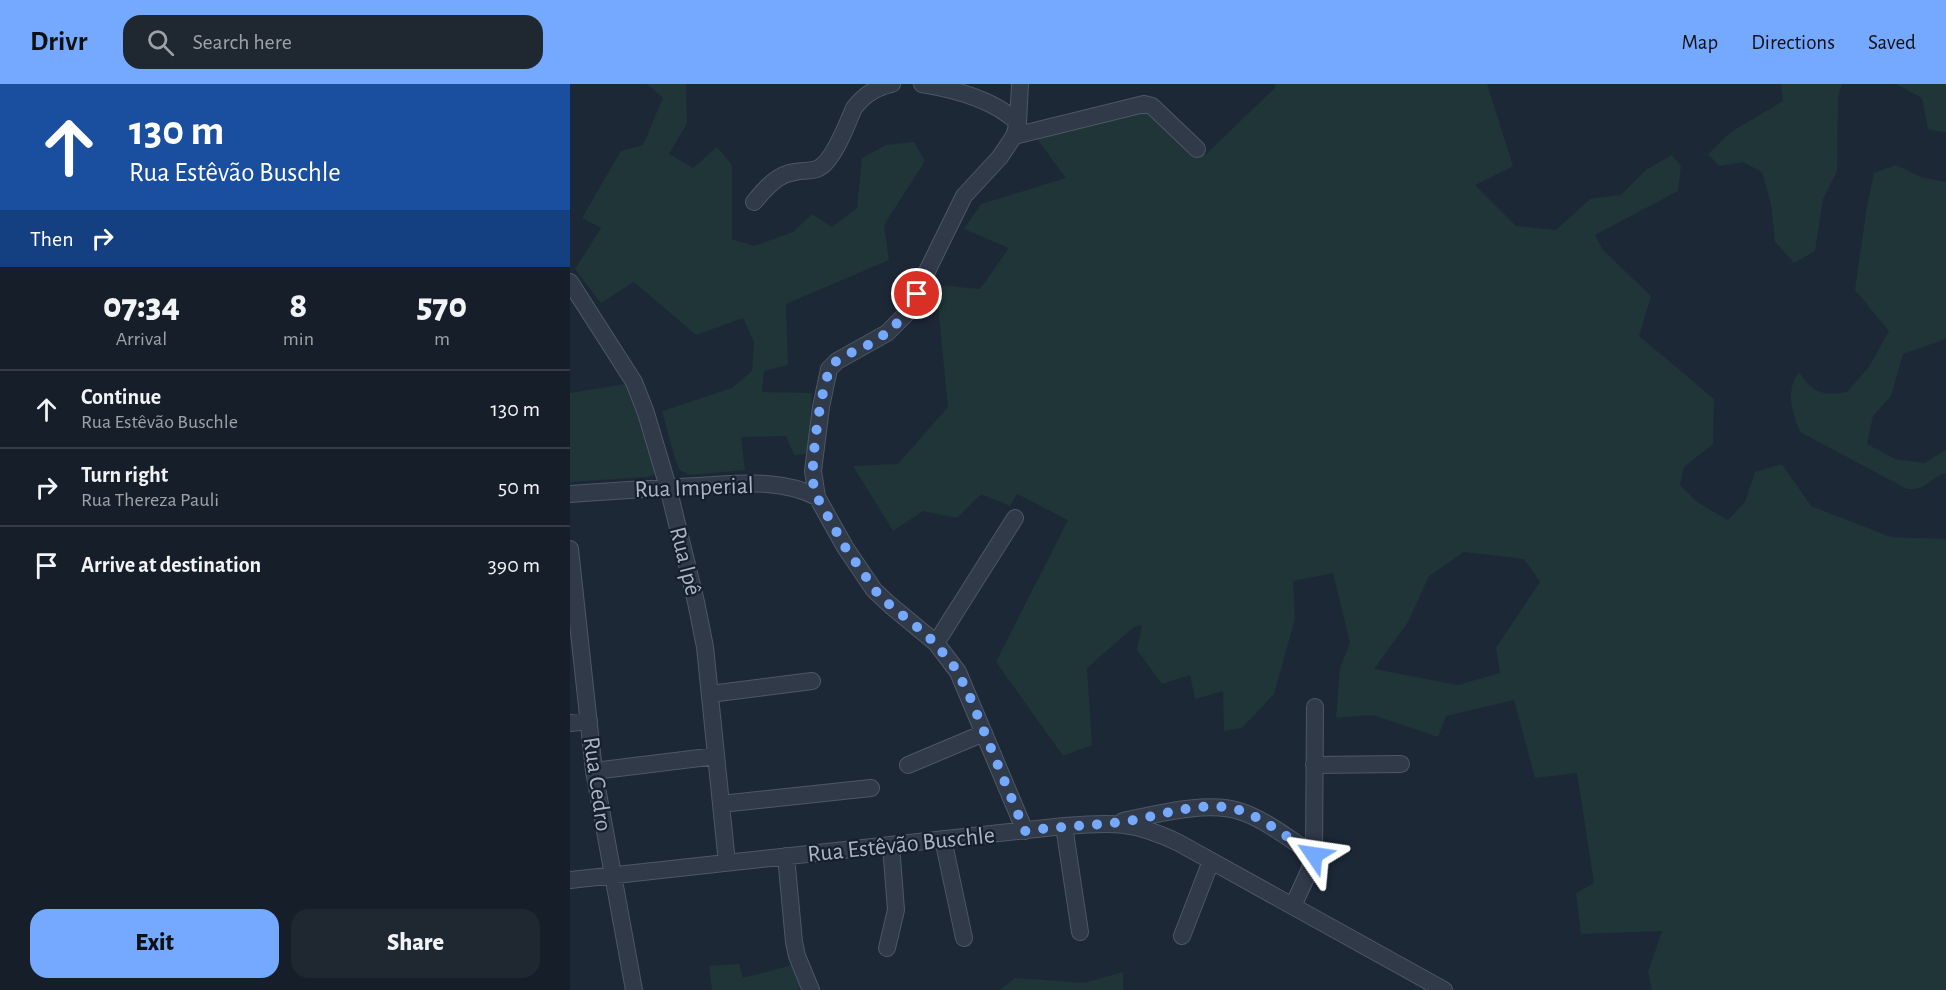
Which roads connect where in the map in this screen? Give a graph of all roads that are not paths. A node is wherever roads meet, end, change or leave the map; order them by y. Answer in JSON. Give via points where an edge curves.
{"nodes":[{"id":1,"x":892,"y":84,"type":"edge"},
{"id":2,"x":922,"y":84,"type":"edge"},
{"id":3,"x":1020,"y":84,"type":"edge"},
{"id":4,"x":1016,"y":129,"type":"junction"},
{"id":5,"x":1197,"y":149,"type":"dead end"},
{"id":6,"x":754,"y":202,"type":"dead end"},
{"id":7,"x":570,"y":282,"type":"edge"},
{"id":8,"x":668,"y":487,"type":"junction"},
{"id":9,"x":570,"y":494,"type":"edge"},
{"id":10,"x":817,"y":497,"type":"junction"},
{"id":11,"x":1015,"y":518,"type":"dead end"},
{"id":12,"x":570,"y":549,"type":"edge"},
{"id":13,"x":936,"y":643,"type":"junction"},
{"id":14,"x":812,"y":681,"type":"dead end"},
{"id":15,"x":710,"y":694,"type":"junction"},
{"id":16,"x":1315,"y":707,"type":"dead end"},
{"id":17,"x":589,"y":721,"type":"junction"},
{"id":18,"x":570,"y":723,"type":"edge"},
{"id":19,"x":984,"y":733,"type":"junction"},
{"id":20,"x":716,"y":756,"type":"junction"},
{"id":21,"x":1401,"y":764,"type":"dead end"},
{"id":22,"x":908,"y":765,"type":"dead end"},
{"id":23,"x":1314,"y":765,"type":"junction"},
{"id":24,"x":594,"y":771,"type":"junction"},
{"id":25,"x":871,"y":788,"type":"dead end"},
{"id":26,"x":722,"y":804,"type":"junction"},
{"id":27,"x":1113,"y":823,"type":"junction"},
{"id":28,"x":1064,"y":826,"type":"junction"},
{"id":29,"x":1025,"y":831,"type":"junction"},
{"id":30,"x":943,"y":839,"type":"junction"},
{"id":31,"x":891,"y":845,"type":"junction"},
{"id":32,"x":1314,"y":855,"type":"junction"},
{"id":33,"x":786,"y":856,"type":"junction"},
{"id":34,"x":1211,"y":861,"type":"junction"},
{"id":35,"x":727,"y":863,"type":"junction"},
{"id":36,"x":612,"y":876,"type":"junction"},
{"id":37,"x":570,"y":880,"type":"edge"},
{"id":38,"x":1293,"y":906,"type":"junction"},
{"id":39,"x":1080,"y":933,"type":"dead end"},
{"id":40,"x":1182,"y":936,"type":"dead end"},
{"id":41,"x":964,"y":938,"type":"dead end"},
{"id":42,"x":887,"y":948,"type":"dead end"},
{"id":43,"x":634,"y":990,"type":"edge"},
{"id":44,"x":811,"y":990,"type":"edge"},
{"id":45,"x":1444,"y":990,"type":"edge"}],
"edges":[{"from":1,"to":6,"type":"street","via":[[874,90],[854,108],[823,165],[782,176]]},
{"from":2,"to":4,"type":"street","via":[[985,101],[1001,109]]},
{"from":3,"to":4,"type":"street"},
{"from":4,"to":5,"type":"street","via":[[1144,104],[1152,106]]},
{"from":4,"to":10,"type":"street","via":[[1000,157],[964,196],[900,321],[829,369],[813,459]]},
{"from":7,"to":8,"type":"street","name":"Rua Ipê","via":[[634,382]]},
{"from":8,"to":9,"type":"street","name":"Rua Imperial"},
{"from":8,"to":10,"type":"street","name":"Rua Imperial","via":[[780,485]]},
{"from":8,"to":15,"type":"street","name":"Rua Ipê","via":[[701,623]]},
{"from":10,"to":13,"type":"street","via":[[880,597]]},
{"from":11,"to":13,"type":"street"},
{"from":12,"to":17,"type":"street","name":"Rua Cedro"},
{"from":13,"to":19,"type":"street","via":[[963,681]]},
{"from":14,"to":15,"type":"street"},
{"from":15,"to":20,"type":"street","name":"Rua Ipê"},
{"from":16,"to":23,"type":"street"},
{"from":17,"to":18,"type":"street"},
{"from":17,"to":24,"type":"street","name":"Rua Cedro"},
{"from":19,"to":22,"type":"street"},
{"from":19,"to":29,"type":"street"},
{"from":20,"to":24,"type":"street"},
{"from":20,"to":26,"type":"street","name":"Rua Ipê"},
{"from":21,"to":23,"type":"street"},
{"from":23,"to":32,"type":"street"},
{"from":24,"to":36,"type":"street","name":"Rua Cedro"},
{"from":25,"to":26,"type":"street"},
{"from":26,"to":35,"type":"street","name":"Rua Ipê"},
{"from":27,"to":28,"type":"street","name":"Rua Estêvão Buschle"},
{"from":27,"to":32,"type":"street","via":[[1182,810],[1233,809],[1254,817]]},
{"from":27,"to":34,"type":"street","name":"Rua Estêvão Buschle","via":[[1150,830]]},
{"from":28,"to":29,"type":"street","name":"Rua Estêvão Buschle"},
{"from":28,"to":39,"type":"street"},
{"from":29,"to":30,"type":"street","name":"Rua Estêvão Buschle"},
{"from":30,"to":31,"type":"street","name":"Rua Estêvão Buschle"},
{"from":30,"to":41,"type":"street"},
{"from":31,"to":33,"type":"street","name":"Rua Estêvão Buschle"},
{"from":31,"to":42,"type":"street","via":[[896,910]]},
{"from":32,"to":38,"type":"street"},
{"from":33,"to":35,"type":"street","name":"Rua Estêvão Buschle"},
{"from":33,"to":44,"type":"street","via":[[794,942]]},
{"from":34,"to":38,"type":"street","name":"Rua Estêvão Buschle"},
{"from":34,"to":40,"type":"street"},
{"from":35,"to":36,"type":"street","name":"Rua Estêvão Buschle"},
{"from":36,"to":37,"type":"street","name":"Rua Estêvão Buschle"},
{"from":36,"to":43,"type":"street","name":"Rua Cedro"},
{"from":38,"to":45,"type":"street","name":"Rua Estêvão Buschle"}]}
